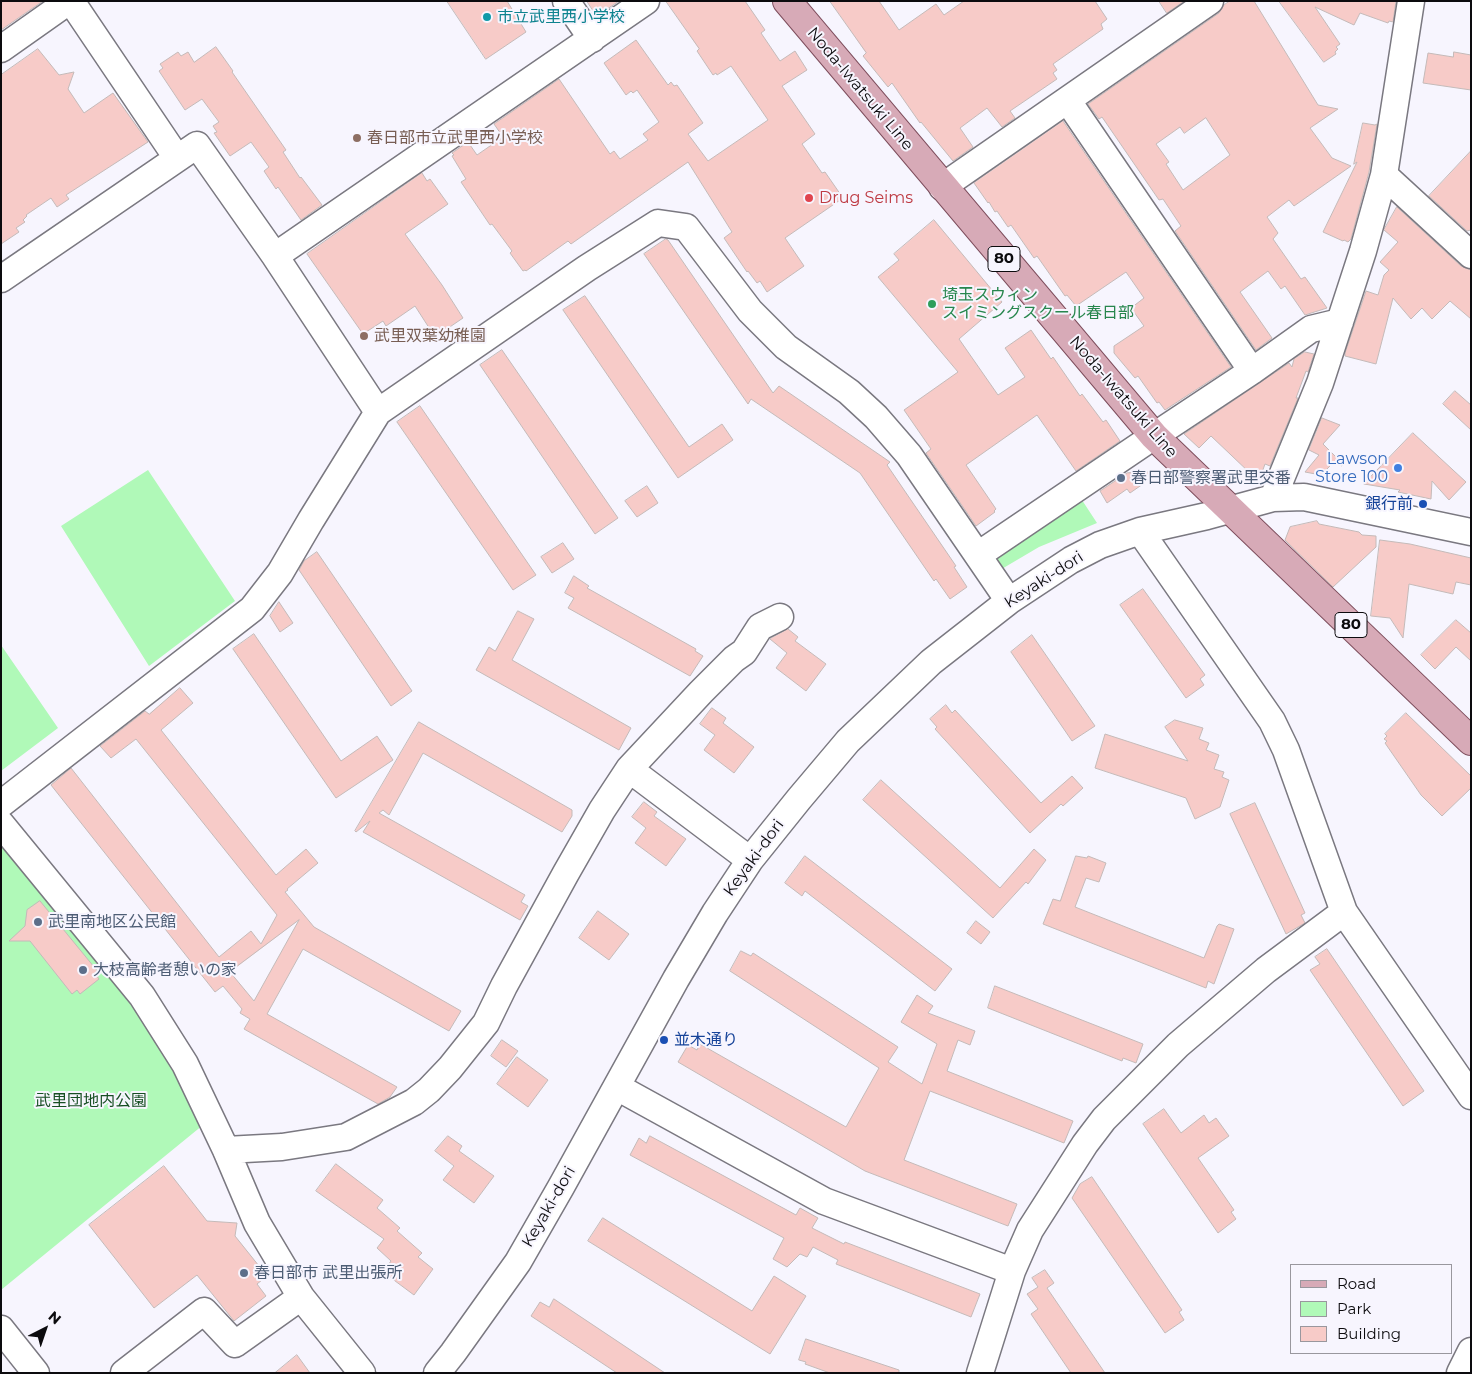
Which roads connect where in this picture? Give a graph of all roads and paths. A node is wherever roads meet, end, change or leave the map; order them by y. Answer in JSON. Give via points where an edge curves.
{"nodes":[{"id":1,"x":70,"y":1,"type":"edge"},
{"id":2,"x":566,"y":1,"type":"edge"},
{"id":3,"x":646,"y":1,"type":"edge"},
{"id":4,"x":787,"y":1,"type":"edge"},
{"id":5,"x":1210,"y":1,"type":"edge"},
{"id":6,"x":1410,"y":1,"type":"edge"},
{"id":7,"x":592,"y":39,"type":"junction"},
{"id":8,"x":1,"y":49,"type":"edge"},
{"id":9,"x":1068,"y":101,"type":"junction"},
{"id":10,"x":177,"y":158,"type":"junction"},
{"id":11,"x":1384,"y":175,"type":"junction"},
{"id":12,"x":942,"y":187,"type":"junction"},
{"id":13,"x":1471,"y":255,"type":"edge"},
{"id":14,"x":274,"y":256,"type":"junction"},
{"id":15,"x":1,"y":279,"type":"edge"},
{"id":16,"x":1340,"y":322,"type":"junction"},
{"id":17,"x":1252,"y":372,"type":"junction"},
{"id":18,"x":378,"y":412,"type":"junction"},
{"id":19,"x":1154,"y":436,"type":"junction"},
{"id":20,"x":1272,"y":498,"type":"junction"},
{"id":21,"x":1230,"y":510,"type":"junction"},
{"id":22,"x":1140,"y":531,"type":"junction"},
{"id":23,"x":1471,"y":532,"type":"edge"},
{"id":24,"x":978,"y":555,"type":"junction"},
{"id":25,"x":1009,"y":601,"type":"junction"},
{"id":26,"x":780,"y":617,"type":"dead end"},
{"id":27,"x":1471,"y":741,"type":"edge"},
{"id":28,"x":629,"y":769,"type":"junction"},
{"id":29,"x":1,"y":804,"type":"edge"},
{"id":30,"x":1,"y":824,"type":"edge"},
{"id":31,"x":750,"y":860,"type":"junction"},
{"id":32,"x":1344,"y":912,"type":"junction"},
{"id":33,"x":617,"y":1087,"type":"junction"},
{"id":34,"x":1471,"y":1096,"type":"edge"},
{"id":35,"x":226,"y":1150,"type":"junction"},
{"id":36,"x":1012,"y":1271,"type":"junction"},
{"id":37,"x":301,"y":1297,"type":"junction"},
{"id":38,"x":1,"y":1329,"type":"edge"},
{"id":39,"x":1471,"y":1351,"type":"edge"},
{"id":40,"x":36,"y":1373,"type":"edge"},
{"id":41,"x":124,"y":1373,"type":"edge"},
{"id":42,"x":362,"y":1373,"type":"edge"},
{"id":43,"x":437,"y":1373,"type":"edge"},
{"id":44,"x":980,"y":1373,"type":"edge"},
{"id":45,"x":1460,"y":1373,"type":"edge"}],
"edges":[{"from":1,"to":8,"type":"street"},
{"from":1,"to":10,"type":"street"},
{"from":2,"to":7,"type":"street"},
{"from":3,"to":7,"type":"street"},
{"from":4,"to":12,"type":"main road","name":"Noda-Iwatsuki Line","number":"80"},
{"from":5,"to":9,"type":"street"},
{"from":6,"to":11,"type":"street"},
{"from":7,"to":14,"type":"street"},
{"from":9,"to":12,"type":"street"},
{"from":9,"to":17,"type":"street"},
{"from":10,"to":14,"type":"street","via":[[196,145]]},
{"from":10,"to":15,"type":"street"},
{"from":11,"to":13,"type":"street"},
{"from":11,"to":16,"type":"street"},
{"from":12,"to":19,"type":"main road","name":"Noda-Iwatsuki Line","number":"80"},
{"from":14,"to":18,"type":"street"},
{"from":16,"to":17,"type":"street","via":[[1311,329]]},
{"from":16,"to":20,"type":"street","via":[[1320,383]]},
{"from":17,"to":19,"type":"street"},
{"from":18,"to":24,"type":"street","via":[[658,223],[686,228],[750,311],[786,347],[849,392],[876,417],[909,455]]},
{"from":18,"to":29,"type":"street","via":[[280,573],[252,609]]},
{"from":19,"to":21,"type":"main road","name":"Noda-Iwatsuki Line","number":"80"},
{"from":19,"to":24,"type":"street"},
{"from":20,"to":21,"type":"street","name":"Keyaki-dori"},
{"from":20,"to":23,"type":"street","name":"Keyaki-dori","via":[[1304,497]]},
{"from":21,"to":22,"type":"street","name":"Keyaki-dori"},
{"from":21,"to":27,"type":"main road","name":"Noda-Iwatsuki Line","number":"80"},
{"from":22,"to":25,"type":"street","name":"Keyaki-dori","via":[[1100,545],[1071,560]]},
{"from":22,"to":32,"type":"street","via":[[1272,721],[1286,750]]},
{"from":24,"to":25,"type":"street"},
{"from":25,"to":31,"type":"street","name":"Keyaki-dori","via":[[931,662],[848,742]]},
{"from":26,"to":28,"type":"street","via":[[760,627],[744,652]]},
{"from":28,"to":31,"type":"street"},
{"from":28,"to":35,"type":"street","via":[[566,873],[486,1023],[428,1090],[414,1102],[346,1137],[282,1147]]},
{"from":30,"to":35,"type":"street","via":[[142,996],[185,1064]]},
{"from":31,"to":33,"type":"street","name":"Keyaki-dori","via":[[676,979]]},
{"from":32,"to":34,"type":"street"},
{"from":32,"to":36,"type":"street","via":[[1266,970],[1178,1045],[1104,1119],[1030,1230]]},
{"from":33,"to":36,"type":"street","via":[[824,1201]]},
{"from":33,"to":43,"type":"street","name":"Keyaki-dori","via":[[518,1262]]},
{"from":35,"to":37,"type":"street","via":[[257,1223]]},
{"from":36,"to":44,"type":"street"},
{"from":37,"to":41,"type":"street","via":[[235,1344],[204,1311]]},
{"from":37,"to":42,"type":"street"},
{"from":38,"to":40,"type":"street"},
{"from":39,"to":45,"type":"street"}]}
